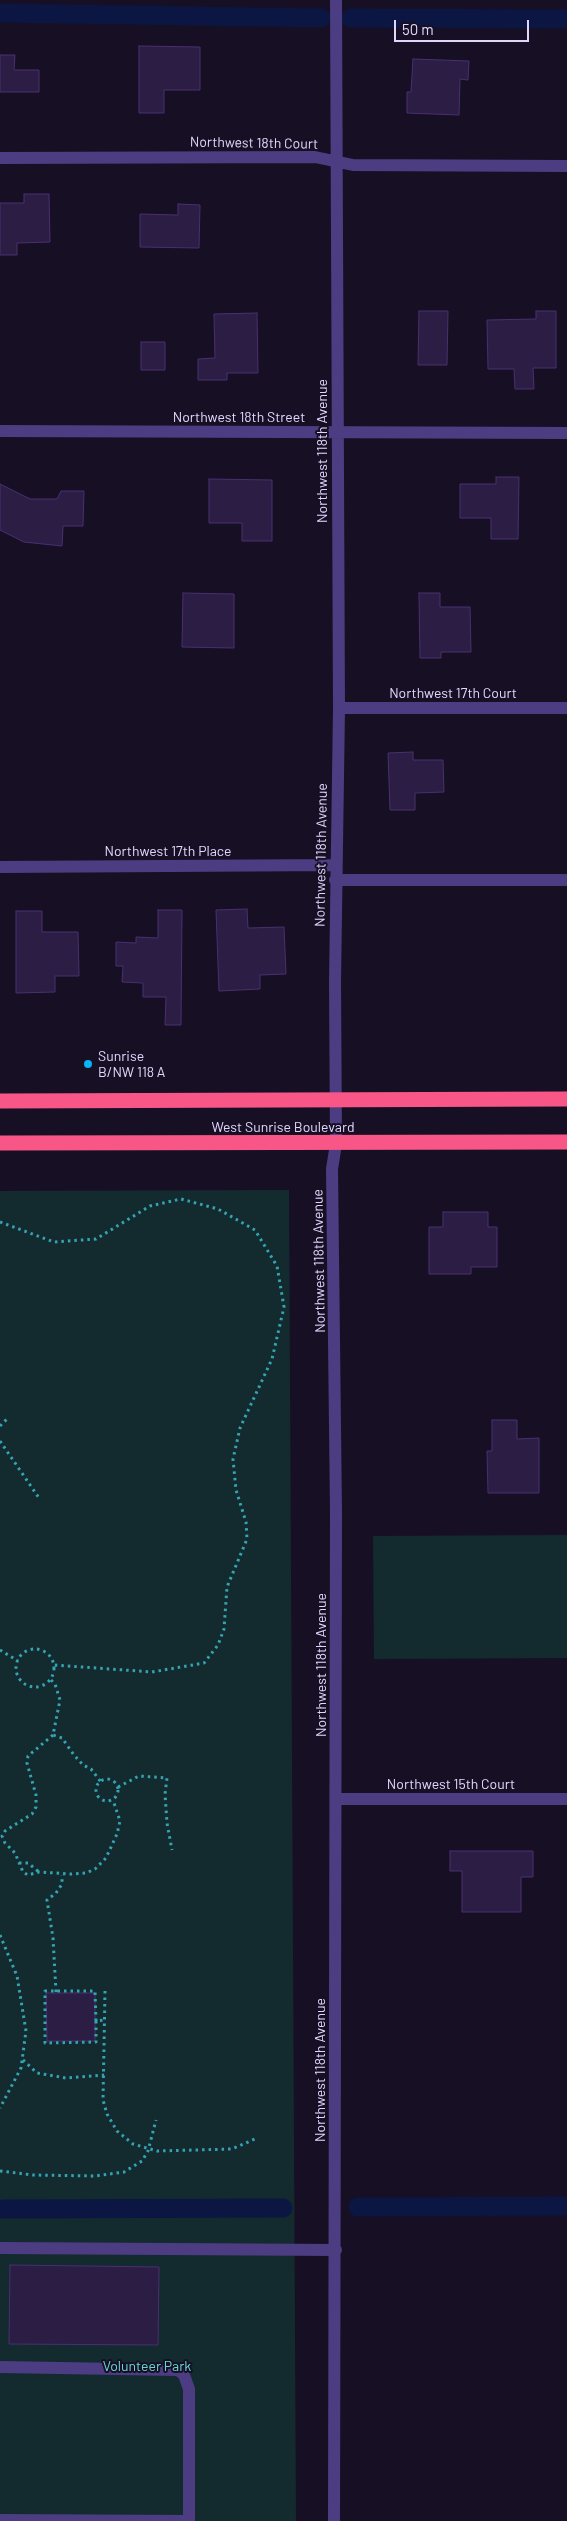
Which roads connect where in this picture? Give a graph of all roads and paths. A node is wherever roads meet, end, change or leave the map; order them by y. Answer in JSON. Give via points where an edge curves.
{"nodes":[{"id":1,"x":336,"y":0,"type":"edge"},
{"id":2,"x":0,"y":158,"type":"edge"},
{"id":3,"x":336,"y":161,"type":"junction"},
{"id":4,"x":567,"y":166,"type":"edge"},
{"id":5,"x":0,"y":431,"type":"edge"},
{"id":6,"x":336,"y":432,"type":"junction"},
{"id":7,"x":567,"y":433,"type":"edge"},
{"id":8,"x":339,"y":708,"type":"junction"},
{"id":9,"x":567,"y":708,"type":"edge"},
{"id":10,"x":336,"y":865,"type":"junction"},
{"id":11,"x":0,"y":867,"type":"edge"},
{"id":12,"x":336,"y":880,"type":"junction"},
{"id":13,"x":567,"y":880,"type":"edge"},
{"id":14,"x":336,"y":1099,"type":"junction"},
{"id":15,"x":567,"y":1099,"type":"edge"},
{"id":16,"x":0,"y":1100,"type":"edge"},
{"id":17,"x":567,"y":1142,"type":"edge"},
{"id":18,"x":0,"y":1143,"type":"edge"},
{"id":19,"x":336,"y":1144,"type":"junction"},
{"id":20,"x":0,"y":1222,"type":"edge"},
{"id":21,"x":7,"y":1419,"type":"dead end"},
{"id":22,"x":0,"y":1426,"type":"edge"},
{"id":23,"x":0,"y":1442,"type":"edge"},
{"id":24,"x":39,"y":1498,"type":"dead end"},
{"id":25,"x":0,"y":1650,"type":"edge"},
{"id":26,"x":18,"y":1661,"type":"junction"},
{"id":27,"x":54,"y":1665,"type":"junction"},
{"id":28,"x":51,"y":1680,"type":"junction"},
{"id":29,"x":53,"y":1734,"type":"junction"},
{"id":30,"x":101,"y":1782,"type":"junction"},
{"id":31,"x":118,"y":1787,"type":"junction"},
{"id":32,"x":336,"y":1799,"type":"junction"},
{"id":33,"x":567,"y":1799,"type":"edge"},
{"id":34,"x":113,"y":1800,"type":"junction"},
{"id":35,"x":172,"y":1850,"type":"dead end"},
{"id":36,"x":19,"y":1864,"type":"junction"},
{"id":37,"x":39,"y":1872,"type":"junction"},
{"id":38,"x":62,"y":1874,"type":"junction"},
{"id":39,"x":0,"y":1935,"type":"edge"},
{"id":40,"x":105,"y":1991,"type":"dead end"},
{"id":41,"x":56,"y":1992,"type":"junction"},
{"id":42,"x":104,"y":2020,"type":"junction"},
{"id":43,"x":96,"y":2021,"type":"junction"},
{"id":44,"x":22,"y":2059,"type":"junction"},
{"id":45,"x":104,"y":2075,"type":"junction"},
{"id":46,"x":0,"y":2108,"type":"edge"},
{"id":47,"x":156,"y":2120,"type":"dead end"},
{"id":48,"x":255,"y":2139,"type":"dead end"},
{"id":49,"x":149,"y":2148,"type":"junction"},
{"id":50,"x":0,"y":2171,"type":"edge"},
{"id":51,"x":0,"y":2248,"type":"edge"},
{"id":52,"x":336,"y":2250,"type":"junction"},
{"id":53,"x":0,"y":2367,"type":"edge"},
{"id":54,"x":0,"y":2520,"type":"edge"},
{"id":55,"x":334,"y":2521,"type":"edge"}],
"edges":[{"from":1,"to":3,"type":"street","name":"Northwest 118th Avenue"},
{"from":2,"to":3,"type":"street","name":"Northwest 18th Court","via":[[315,157]]},
{"from":3,"to":4,"type":"street","name":"Northwest 18th Court","via":[[353,165]]},
{"from":3,"to":6,"type":"street","name":"Northwest 118th Avenue"},
{"from":5,"to":6,"type":"street","name":"Northwest 18th Street"},
{"from":6,"to":7,"type":"street","name":"Northwest 18th Street"},
{"from":6,"to":8,"type":"street","name":"Northwest 118th Avenue"},
{"from":8,"to":9,"type":"street","name":"Northwest 17th Court"},
{"from":8,"to":10,"type":"street","name":"Northwest 118th Avenue"},
{"from":10,"to":11,"type":"street","name":"Northwest 17th Place"},
{"from":10,"to":12,"type":"street","name":"Northwest 118th Avenue"},
{"from":12,"to":13,"type":"street"},
{"from":12,"to":14,"type":"street","name":"Northwest 118th Avenue"},
{"from":14,"to":15,"type":"highway","name":"West Sunrise Boulevard"},
{"from":14,"to":16,"type":"highway","name":"West Sunrise Boulevard"},
{"from":14,"to":19,"type":"street","name":"Northwest 118th Avenue"},
{"from":17,"to":19,"type":"highway","name":"West Sunrise Boulevard"},
{"from":18,"to":19,"type":"highway","name":"West Sunrise Boulevard"},
{"from":19,"to":32,"type":"street","name":"Northwest 118th Avenue","via":[[332,1169],[336,1370]]},
{"from":20,"to":27,"type":"path","via":[[54,1242],[96,1239],[150,1206],[181,1199],[218,1209],[255,1230],[277,1266],[284,1307],[272,1359],[240,1428],[233,1459],[247,1539],[228,1586],[224,1629],[218,1645],[204,1663],[152,1672]]},
{"from":21,"to":22,"type":"path"},
{"from":23,"to":24,"type":"path"},
{"from":25,"to":26,"type":"path"},
{"from":26,"to":27,"type":"path","via":[[24,1652],[40,1650],[49,1655]]},
{"from":26,"to":28,"type":"path","via":[[17,1673],[23,1683],[35,1687]]},
{"from":27,"to":28,"type":"path"},
{"from":28,"to":29,"type":"path","via":[[60,1700]]},
{"from":29,"to":30,"type":"path","via":[[62,1738],[78,1760]]},
{"from":29,"to":36,"type":"path","via":[[28,1756],[36,1807],[32,1814],[2,1836]]},
{"from":30,"to":31,"type":"path","via":[[110,1780]]},
{"from":30,"to":34,"type":"path","via":[[97,1787],[99,1798]]},
{"from":31,"to":34,"type":"path","via":[[118,1794]]},
{"from":31,"to":35,"type":"path","via":[[139,1776],[167,1778],[167,1824]]},
{"from":32,"to":33,"type":"street","name":"Northwest 15th Court"},
{"from":32,"to":52,"type":"street","name":"Northwest 118th Avenue"},
{"from":34,"to":38,"type":"path","via":[[120,1821],[106,1858],[96,1869],[86,1873]]},
{"from":36,"to":37,"type":"path","via":[[28,1863]]},
{"from":36,"to":37,"type":"path","via":[[28,1875]]},
{"from":37,"to":38,"type":"path"},
{"from":38,"to":41,"type":"path","via":[[59,1889],[47,1900]]},
{"from":39,"to":44,"type":"path","via":[[17,1976],[26,2031]]},
{"from":40,"to":42,"type":"path"},
{"from":41,"to":43,"type":"path","via":[[96,1991]]},
{"from":41,"to":43,"type":"path","via":[[45,1991],[45,2043],[96,2042]]},
{"from":42,"to":43,"type":"path"},
{"from":42,"to":45,"type":"path"},
{"from":44,"to":45,"type":"path","via":[[37,2073],[66,2078]]},
{"from":44,"to":46,"type":"path","via":[[21,2068]]},
{"from":45,"to":49,"type":"path","via":[[103,2100],[117,2131],[134,2144]]},
{"from":47,"to":49,"type":"path"},
{"from":48,"to":49,"type":"path","via":[[232,2149]]},
{"from":49,"to":50,"type":"path","via":[[142,2161],[124,2172],[86,2176]]},
{"from":51,"to":52,"type":"street"},
{"from":52,"to":55,"type":"street","name":"Northwest 118th Avenue"},
{"from":53,"to":54,"type":"street","via":[[178,2370],[190,2389],[189,2521]]}]}
